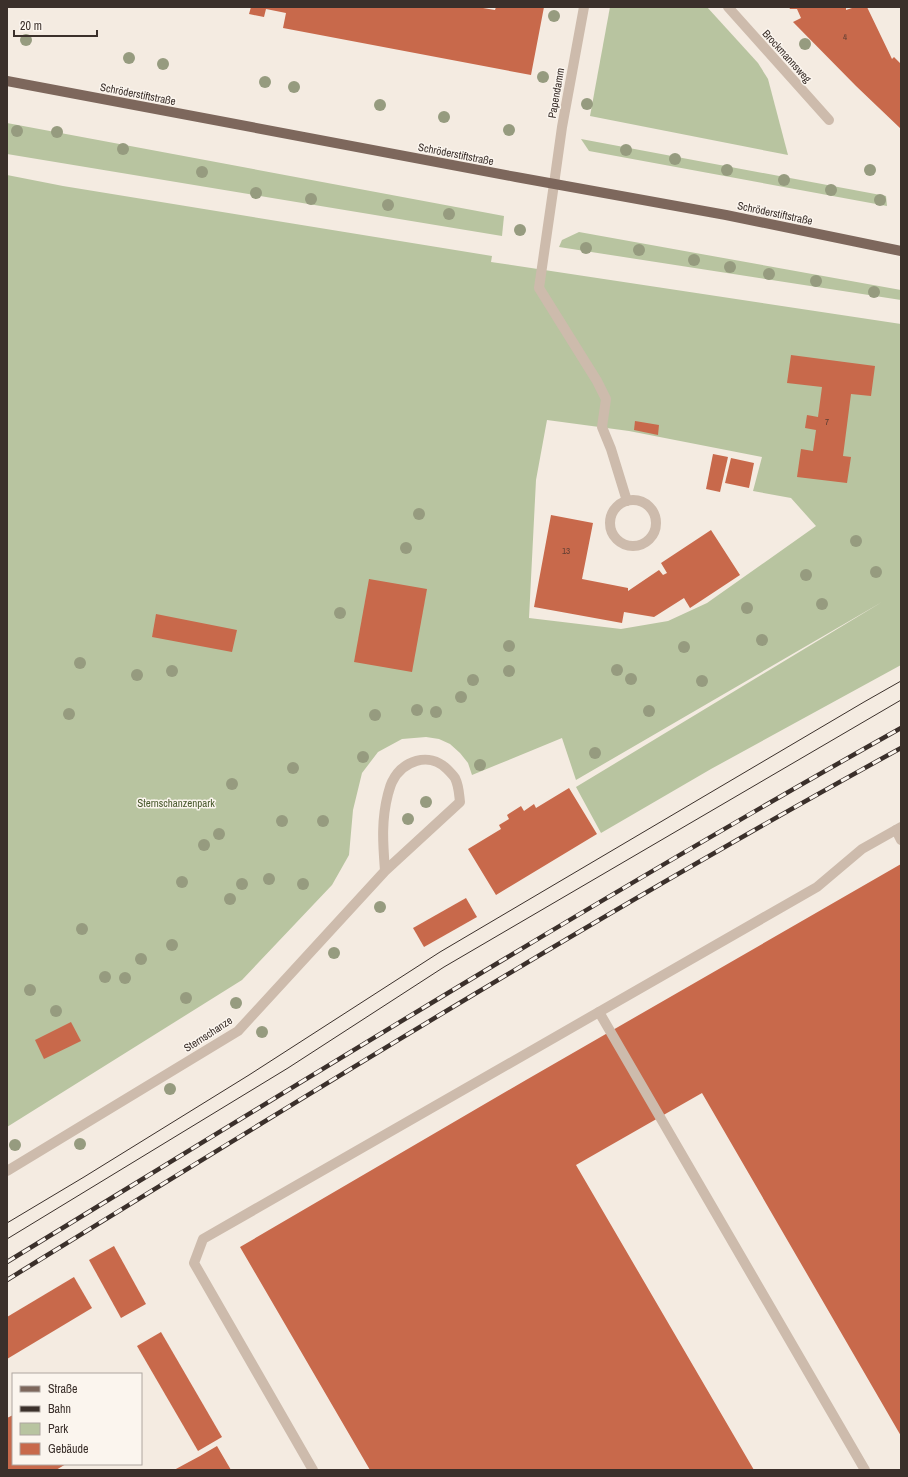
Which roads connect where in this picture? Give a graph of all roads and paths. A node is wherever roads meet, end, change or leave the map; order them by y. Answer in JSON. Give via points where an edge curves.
{"nodes":[{"id":1,"x":584,"y":7,"type":"edge"},
{"id":2,"x":728,"y":7,"type":"edge"},
{"id":3,"x":7,"y":81,"type":"edge"},
{"id":4,"x":829,"y":120,"type":"dead end"},
{"id":5,"x":554,"y":184,"type":"junction"},
{"id":6,"x":901,"y":251,"type":"edge"},
{"id":7,"x":627,"y":501,"type":"junction"},
{"id":8,"x":898,"y":828,"type":"edge"},
{"id":9,"x":901,"y":840,"type":"edge"},
{"id":10,"x":385,"y":871,"type":"junction"},
{"id":11,"x":599,"y":1012,"type":"junction"},
{"id":12,"x":7,"y":1171,"type":"edge"},
{"id":13,"x":313,"y":1470,"type":"edge"},
{"id":14,"x":865,"y":1470,"type":"edge"}],
"edges":[{"from":1,"to":5,"type":"street","name":"Papendamm"},
{"from":2,"to":4,"type":"street","name":"Brockmannsweg"},
{"from":3,"to":5,"type":"main road","name":"Schröderstiftstraße"},
{"from":5,"to":6,"type":"main road","name":"Schröderstiftstraße","via":[[726,215]]},
{"from":5,"to":7,"type":"street","name":"Papendamm","via":[[539,288],[606,399],[602,427]]},
{"from":7,"to":7,"type":"street","via":[[645,503],[650,506],[656,517],[654,535],[640,546],[622,544],[611,530],[613,512],[616,507]]},
{"from":8,"to":9,"type":"street"},
{"from":8,"to":11,"type":"street","via":[[862,849],[817,887]]},
{"from":10,"to":10,"type":"street","name":"Sternschanze","via":[[460,802],[459,786],[455,777],[442,764],[431,759],[417,760],[402,769],[392,782],[383,817]]},
{"from":10,"to":12,"type":"street","name":"Sternschanze","via":[[238,1031]]},
{"from":11,"to":13,"type":"street","via":[[203,1239],[194,1263]]},
{"from":11,"to":14,"type":"street"}]}
